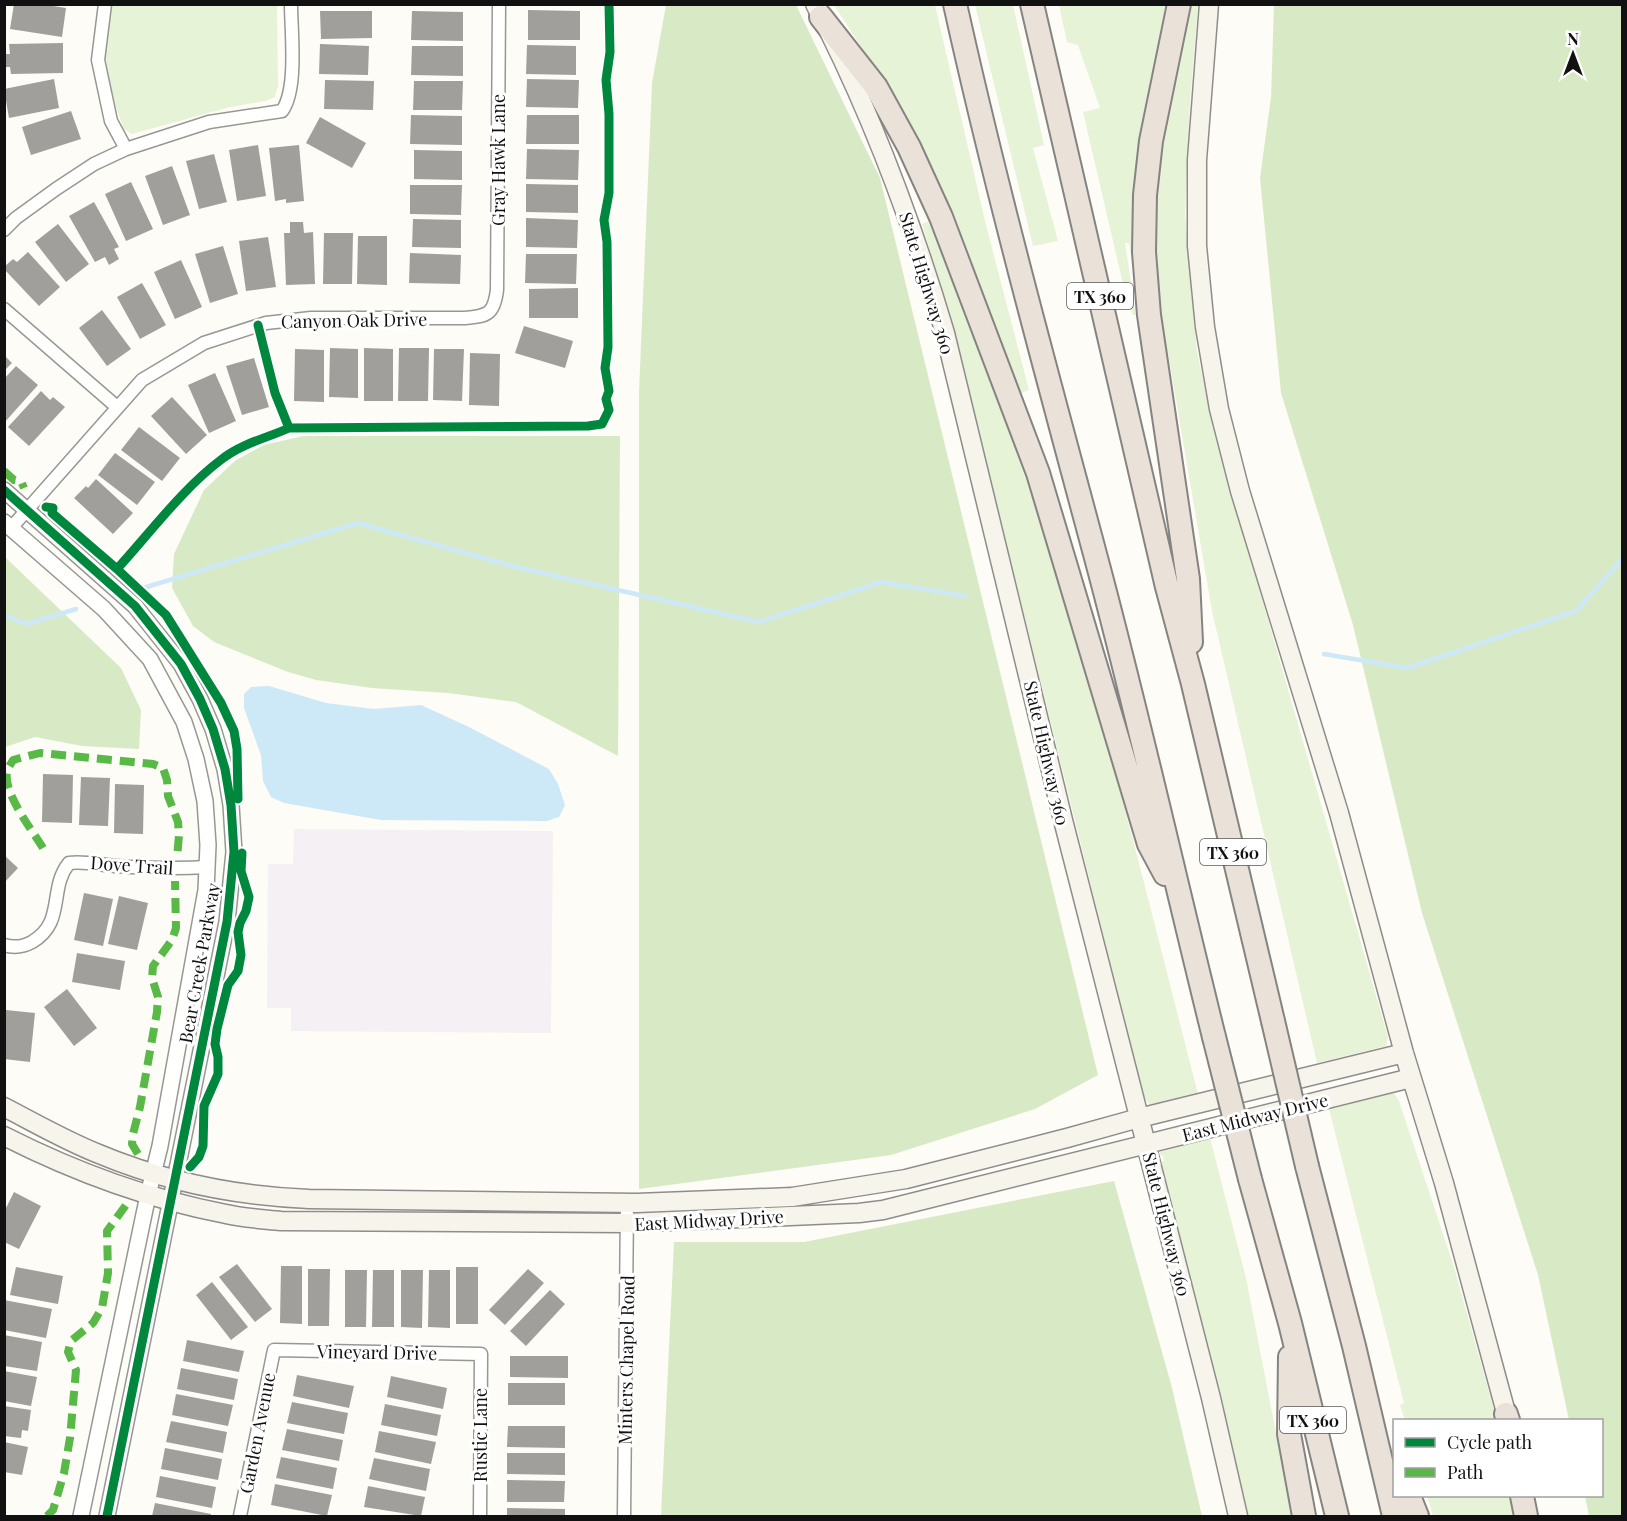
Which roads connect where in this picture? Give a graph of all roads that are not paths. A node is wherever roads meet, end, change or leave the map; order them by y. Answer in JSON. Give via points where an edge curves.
{"nodes":[{"id":1,"x":105,"y":4,"type":"edge"},
{"id":2,"x":291,"y":4,"type":"edge"},
{"id":3,"x":499,"y":4,"type":"edge"},
{"id":4,"x":955,"y":4,"type":"edge"},
{"id":5,"x":1032,"y":4,"type":"edge"},
{"id":6,"x":1179,"y":4,"type":"edge"},
{"id":7,"x":1209,"y":4,"type":"edge"},
{"id":8,"x":818,"y":11,"type":"edge"},
{"id":9,"x":126,"y":149,"type":"junction"},
{"id":10,"x":4,"y":230,"type":"edge"},
{"id":11,"x":4,"y":309,"type":"edge"},
{"id":12,"x":489,"y":313,"type":"joint"},
{"id":13,"x":117,"y":407,"type":"junction"},
{"id":14,"x":4,"y":489,"type":"edge"},
{"id":15,"x":27,"y":509,"type":"junction"},
{"id":16,"x":8,"y":525,"type":"edge"},
{"id":17,"x":1193,"y":684,"type":"junction"},
{"id":18,"x":207,"y":867,"type":"junction"},
{"id":19,"x":1181,"y":904,"type":"junction"},
{"id":20,"x":4,"y":945,"type":"edge"},
{"id":21,"x":1404,"y":1053,"type":"junction"},
{"id":22,"x":1411,"y":1078,"type":"junction"},
{"id":23,"x":4,"y":1107,"type":"edge"},
{"id":24,"x":1139,"y":1118,"type":"junction"},
{"id":25,"x":4,"y":1136,"type":"edge"},
{"id":26,"x":1146,"y":1144,"type":"junction"},
{"id":27,"x":154,"y":1173,"type":"junction"},
{"id":28,"x":174,"y":1180,"type":"junction"},
{"id":29,"x":148,"y":1195,"type":"junction"},
{"id":30,"x":169,"y":1201,"type":"junction"},
{"id":31,"x":627,"y":1203,"type":"junction"},
{"id":32,"x":627,"y":1224,"type":"junction"},
{"id":33,"x":1290,"y":1323,"type":"junction"},
{"id":34,"x":1354,"y":1346,"type":"junction"},
{"id":35,"x":274,"y":1350,"type":"joint"},
{"id":36,"x":481,"y":1354,"type":"joint"},
{"id":37,"x":1507,"y":1418,"type":"edge"},
{"id":38,"x":1393,"y":1451,"type":"edge"},
{"id":39,"x":1409,"y":1497,"type":"edge"},
{"id":40,"x":1522,"y":1497,"type":"edge"},
{"id":41,"x":1530,"y":1497,"type":"edge"},
{"id":42,"x":81,"y":1516,"type":"edge"},
{"id":43,"x":107,"y":1516,"type":"edge"},
{"id":44,"x":240,"y":1516,"type":"edge"},
{"id":45,"x":480,"y":1516,"type":"edge"},
{"id":46,"x":624,"y":1516,"type":"edge"},
{"id":47,"x":1238,"y":1516,"type":"edge"},
{"id":48,"x":1304,"y":1516,"type":"edge"},
{"id":49,"x":1337,"y":1516,"type":"edge"},
{"id":50,"x":1394,"y":1516,"type":"edge"},
{"id":51,"x":1417,"y":1516,"type":"edge"},
{"id":52,"x":1526,"y":1516,"type":"edge"},
{"id":53,"x":1536,"y":1516,"type":"edge"}],
"edges":[{"from":1,"to":9,"type":"street","via":[[98,60],[111,121]]},
{"from":2,"to":9,"type":"street","via":[[292,89],[282,111],[209,122]]},
{"from":3,"to":12,"type":"street","name":"Gray Hawk Lane","via":[[497,290]]},
{"from":4,"to":19,"type":"highway","number":"TX 360"},
{"from":5,"to":17,"type":"highway","number":"TX 360"},
{"from":6,"to":17,"type":"highway","via":[[1151,141],[1144,252],[1149,315],[1188,579]]},
{"from":7,"to":21,"type":"main road","via":[[1197,160],[1197,246],[1219,409],[1240,491],[1339,813]]},
{"from":8,"to":19,"type":"highway","via":[[876,87],[941,218],[1038,473],[1149,844]]},
{"from":8,"to":24,"type":"main road","name":"State Highway 360","via":[[862,101],[900,196],[945,333]]},
{"from":9,"to":10,"type":"street","via":[[56,189]]},
{"from":11,"to":13,"type":"street"},
{"from":12,"to":13,"type":"street","name":"Canyon Oak Drive","via":[[465,318],[311,318],[266,323],[204,343],[142,380]]},
{"from":13,"to":15,"type":"street","name":"Canyon Oak Drive"},
{"from":14,"to":15,"type":"street","name":"Bear Creek Parkway"},
{"from":15,"to":16,"type":"street","name":"Canyon Oak Drive"},
{"from":15,"to":28,"type":"street","name":"Bear Creek Parkway","via":[[135,606],[163,640],[200,699],[225,769],[234,852],[226,922]]},
{"from":16,"to":18,"type":"street","name":"Bear Creek Parkway","via":[[104,609],[150,659],[184,722],[196,759],[205,801]]},
{"from":17,"to":34,"type":"highway","number":"TX 360","bridge":true,"via":[[1307,1166]]},
{"from":18,"to":20,"type":"street","name":"Dove Trail","via":[[69,863],[62,872],[51,923],[43,935],[28,944]]},
{"from":18,"to":27,"type":"street","name":"Bear Creek Parkway"},
{"from":19,"to":33,"type":"highway","number":"TX 360","bridge":true},
{"from":21,"to":22,"type":"main road"},
{"from":21,"to":24,"type":"main road","name":"East Midway Drive"},
{"from":22,"to":26,"type":"main road","name":"East Midway Drive"},
{"from":22,"to":37,"type":"main road","via":[[1444,1183]]},
{"from":23,"to":27,"type":"main road","name":"East Midway Drive","via":[[98,1154]]},
{"from":24,"to":26,"type":"main road","name":"State Highway 360"},
{"from":24,"to":31,"type":"main road","name":"East Midway Drive","via":[[906,1179],[845,1190],[792,1197]]},
{"from":25,"to":29,"type":"main road","name":"East Midway Drive","via":[[95,1177]]},
{"from":26,"to":32,"type":"main road","name":"East Midway Drive","via":[[883,1210]]},
{"from":26,"to":47,"type":"main road","name":"State Highway 360"},
{"from":27,"to":28,"type":"main road","name":"East Midway Drive"},
{"from":27,"to":29,"type":"street","name":"Bear Creek Parkway"},
{"from":28,"to":30,"type":"street","name":"Bear Creek Parkway"},
{"from":28,"to":31,"type":"main road","name":"East Midway Drive","via":[[273,1197]]},
{"from":29,"to":30,"type":"main road","name":"East Midway Drive"},
{"from":29,"to":42,"type":"street","name":"Bear Creek Parkway"},
{"from":30,"to":32,"type":"main road","name":"East Midway Drive","via":[[228,1215],[280,1221]]},
{"from":30,"to":43,"type":"street","name":"Bear Creek Parkway"},
{"from":31,"to":32,"type":"street","name":"Minters Chapel Road"},
{"from":32,"to":46,"type":"street","name":"Minters Chapel Road"},
{"from":33,"to":48,"type":"highway","via":[[1289,1434]]},
{"from":33,"to":49,"type":"highway","number":"TX 360"},
{"from":34,"to":38,"type":"highway"},
{"from":34,"to":50,"type":"highway","number":"TX 360"},
{"from":35,"to":36,"type":"street","name":"Vineyard Drive"},
{"from":35,"to":44,"type":"street","name":"Garden Avenue"},
{"from":36,"to":45,"type":"street","name":"Rustic Lane"},
{"from":39,"to":51,"type":"highway"},
{"from":40,"to":52,"type":"highway"},
{"from":41,"to":53,"type":"main road"}]}
